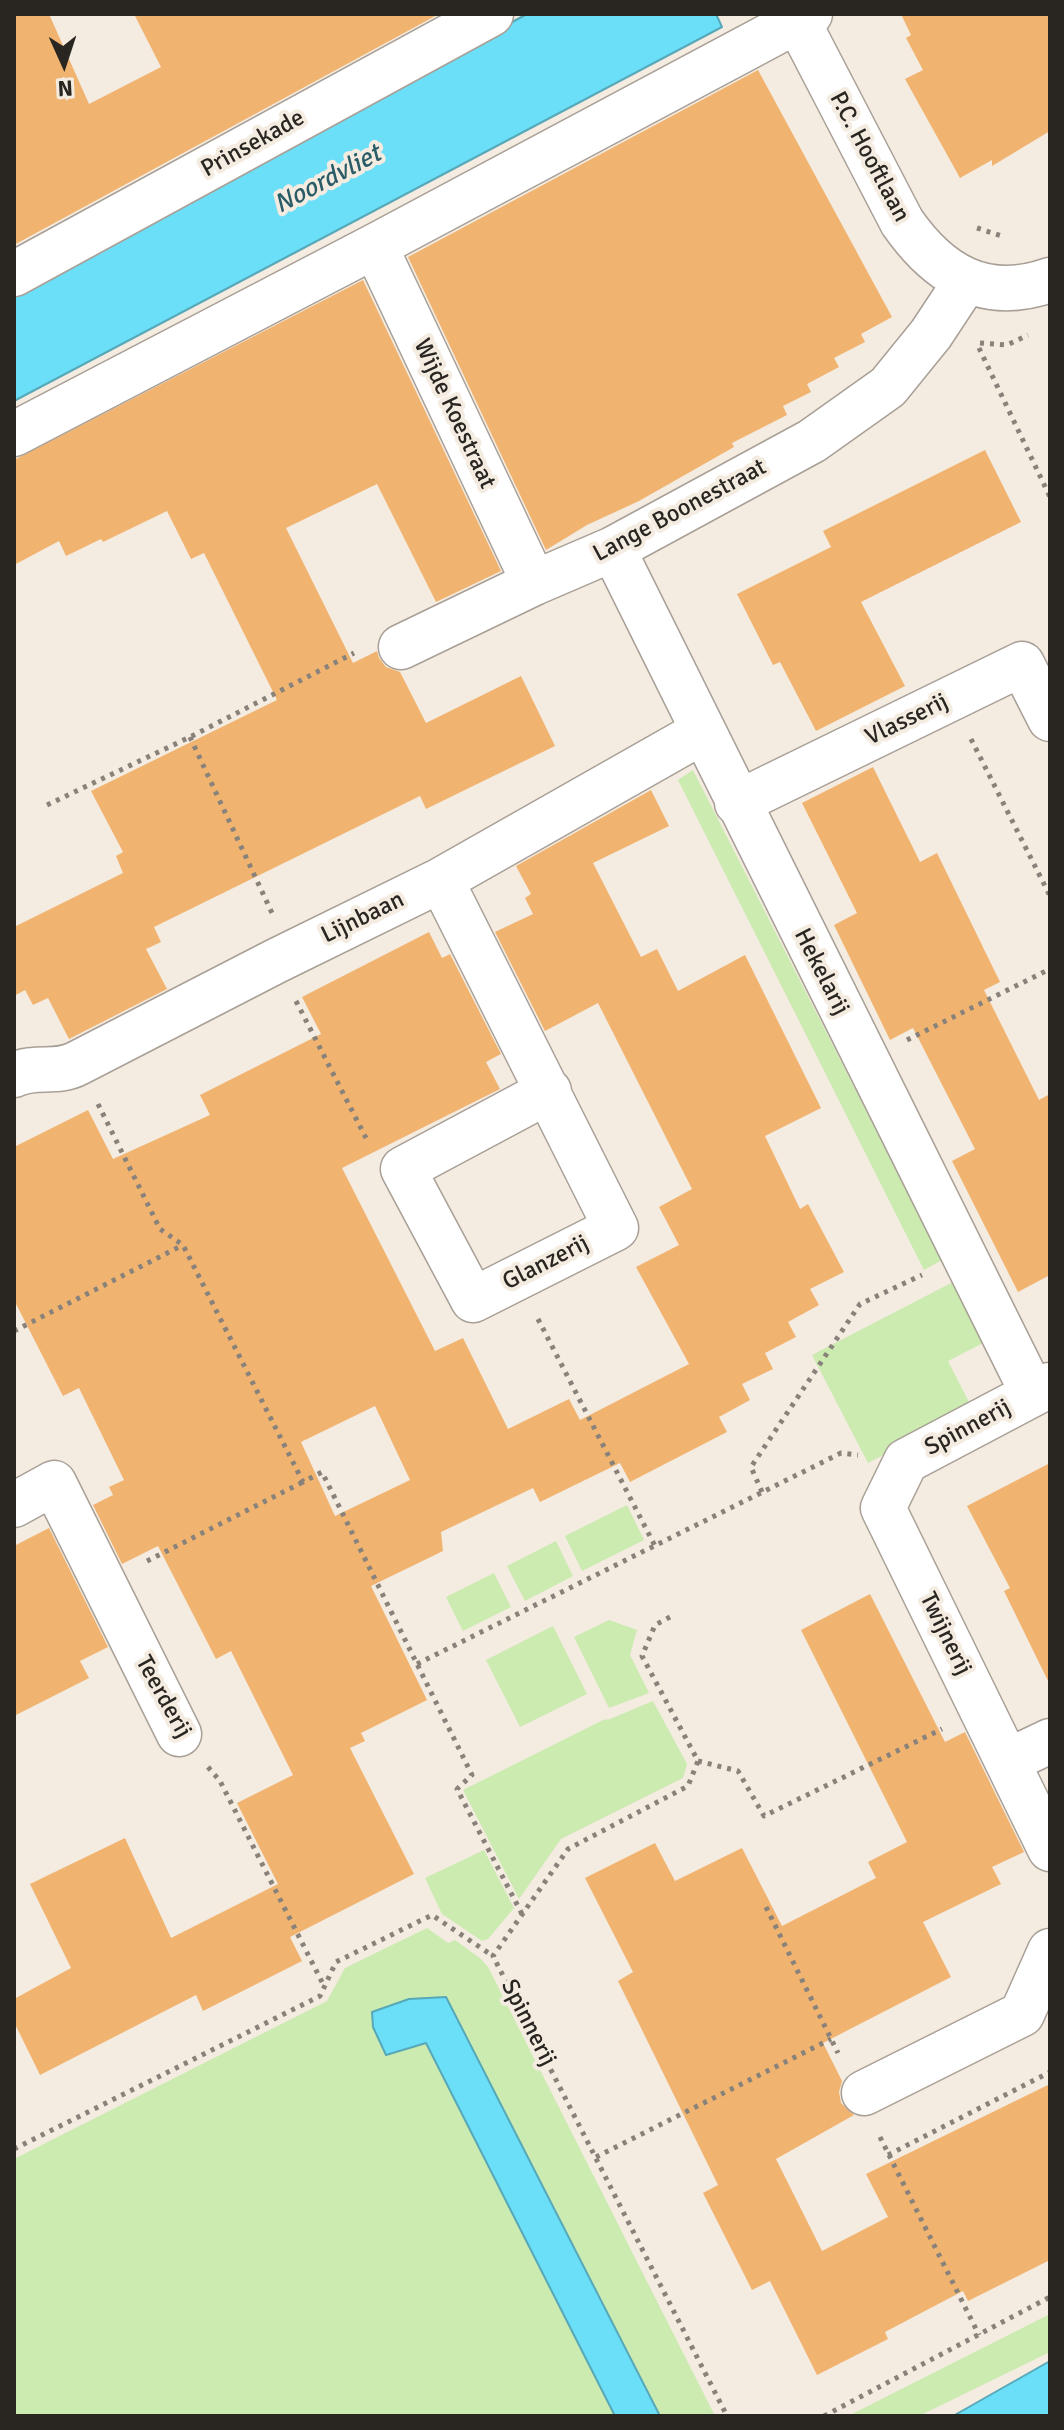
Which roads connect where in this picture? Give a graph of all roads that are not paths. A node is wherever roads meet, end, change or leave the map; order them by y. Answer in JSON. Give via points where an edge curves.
{"nodes":[{"id":1,"x":491,"y":14,"type":"edge"},
{"id":2,"x":801,"y":16,"type":"edge"},
{"id":3,"x":375,"y":246,"type":"junction"},
{"id":4,"x":14,"y":274,"type":"edge"},
{"id":5,"x":1050,"y":280,"type":"edge"},
{"id":6,"x":966,"y":281,"type":"junction"},
{"id":7,"x":14,"y":434,"type":"edge"},
{"id":8,"x":613,"y":549,"type":"junction"},
{"id":9,"x":534,"y":583,"type":"junction"},
{"id":10,"x":401,"y":647,"type":"road end"},
{"id":11,"x":1050,"y":719,"type":"edge"},
{"id":12,"x":702,"y":732,"type":"junction"},
{"id":13,"x":737,"y":803,"type":"junction"},
{"id":14,"x":441,"y":880,"type":"junction"},
{"id":15,"x":14,"y":1075,"type":"edge"},
{"id":16,"x":549,"y":1091,"type":"junction"},
{"id":17,"x":1041,"y":1389,"type":"edge"},
{"id":18,"x":14,"y":1505,"type":"edge"},
{"id":19,"x":883,"y":1508,"type":"joint"},
{"id":20,"x":179,"y":1734,"type":"road end"},
{"id":21,"x":1050,"y":1741,"type":"edge"},
{"id":22,"x":1008,"y":1761,"type":"junction"},
{"id":23,"x":1050,"y":1849,"type":"edge"},
{"id":24,"x":1050,"y":1951,"type":"edge"},
{"id":25,"x":864,"y":2093,"type":"dead end"}],
"edges":[{"from":1,"to":4,"type":"street","name":"Prinsekade"},
{"from":2,"to":3,"type":"street"},
{"from":2,"to":6,"type":"street","name":"P.C. Hooftlaan","via":[[902,222],[921,249]]},
{"from":3,"to":7,"type":"street"},
{"from":3,"to":9,"type":"street","name":"Wijde Koestraat"},
{"from":5,"to":6,"type":"street","via":[[1003,290]]},
{"from":6,"to":8,"type":"street","name":"Lange Boonestraat","via":[[888,387],[812,441]]},
{"from":8,"to":9,"type":"street","name":"Lange Boonestraat"},
{"from":8,"to":12,"type":"street","name":"Hekelarij"},
{"from":9,"to":10,"type":"street","name":"Lange Boonestraat"},
{"from":11,"to":13,"type":"street","name":"Vlasserij","via":[[1022,664]]},
{"from":12,"to":13,"type":"street","name":"Hekelarij"},
{"from":12,"to":14,"type":"street","name":"Lijnbaan"},
{"from":13,"to":17,"type":"street","name":"Hekelarij","via":[[963,1255]]},
{"from":14,"to":15,"type":"street","name":"Lijnbaan","via":[[64,1071],[25,1069]]},
{"from":14,"to":16,"type":"street","name":"Glanzerij"},
{"from":16,"to":16,"type":"street","name":"Glanzerij","via":[[616,1228],[473,1300],[403,1169]]},
{"from":17,"to":19,"type":"street","name":"Spinnerij","via":[[906,1461]]},
{"from":18,"to":20,"type":"street","name":"Teerderij","via":[[54,1483]]},
{"from":19,"to":22,"type":"street","name":"Twijnerij"},
{"from":21,"to":22,"type":"street"},
{"from":22,"to":23,"type":"street","name":"Twijnerij"},
{"from":24,"to":25,"type":"street","via":[[1022,2014]]}]}
